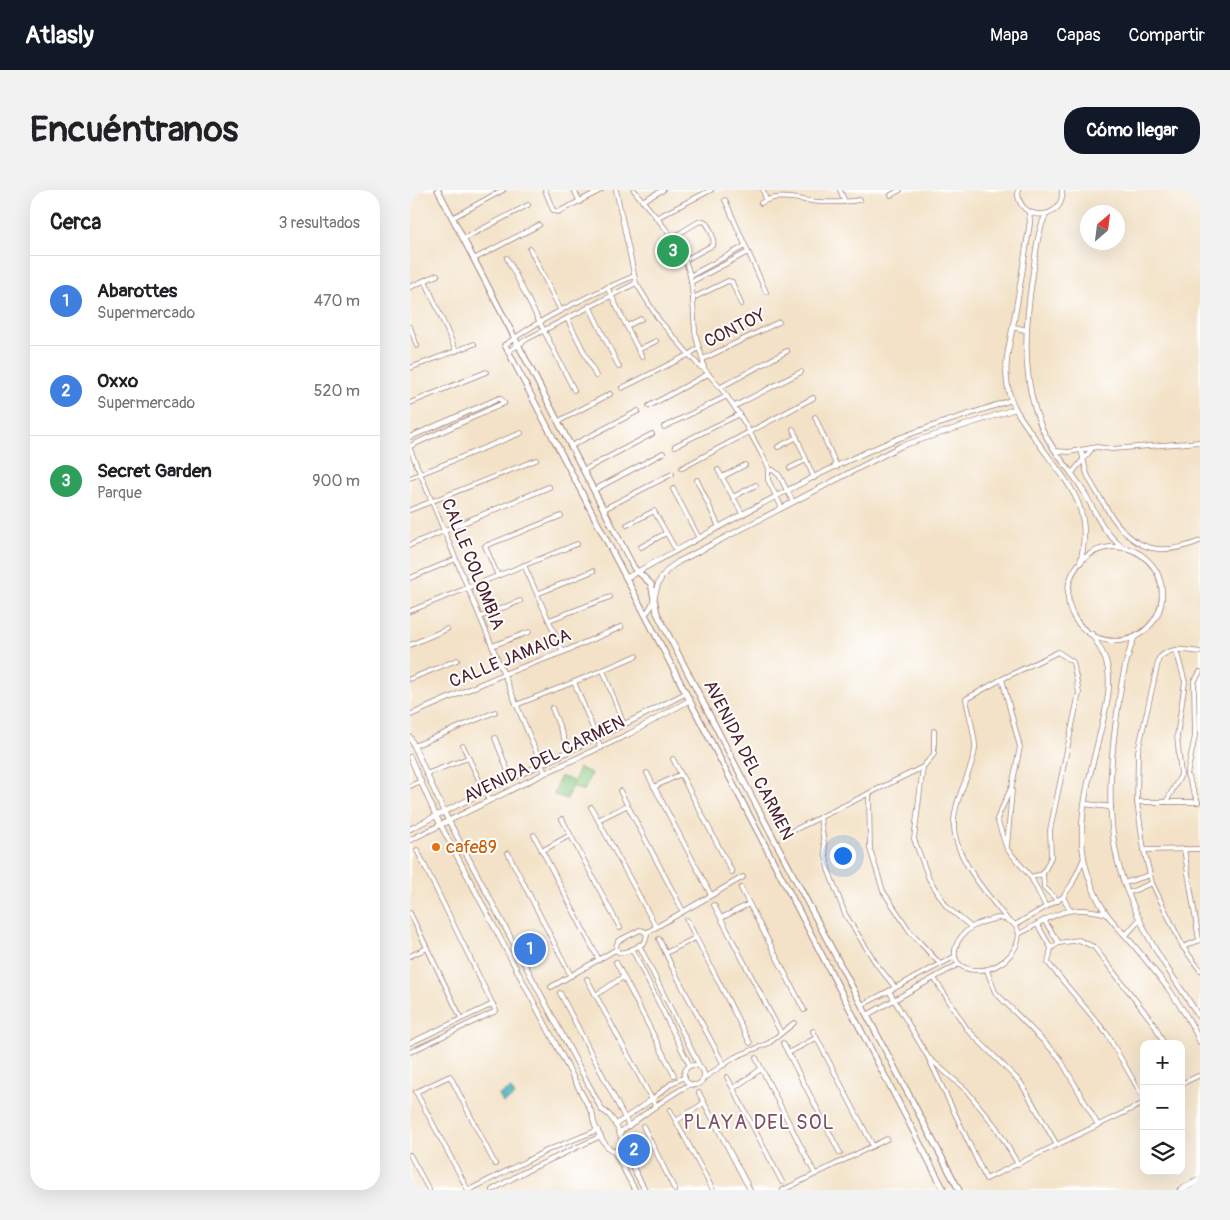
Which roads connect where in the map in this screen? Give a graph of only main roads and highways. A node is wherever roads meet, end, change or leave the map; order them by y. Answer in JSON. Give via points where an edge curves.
{"nodes":[{"id":1,"x":438,"y":190,"type":"edge"},
{"id":2,"x":505,"y":345,"type":"road end"},
{"id":3,"x":539,"y":384,"type":"junction"},
{"id":4,"x":528,"y":389,"type":"junction"},
{"id":5,"x":752,"y":797,"type":"junction"},
{"id":6,"x":743,"y":806,"type":"junction"},
{"id":7,"x":802,"y":891,"type":"junction"},
{"id":8,"x":792,"y":896,"type":"junction"},
{"id":9,"x":849,"y":981,"type":"junction"},
{"id":10,"x":838,"y":986,"type":"junction"},
{"id":11,"x":880,"y":1040,"type":"junction"},
{"id":12,"x":869,"y":1046,"type":"junction"},
{"id":13,"x":942,"y":1158,"type":"junction"},
{"id":14,"x":931,"y":1164,"type":"junction"},
{"id":15,"x":1200,"y":1180,"type":"edge"},
{"id":16,"x":944,"y":1190,"type":"edge"},
{"id":17,"x":959,"y":1190,"type":"edge"},
{"id":18,"x":1181,"y":1190,"type":"edge"}],
"edges":[{"from":1,"to":3,"type":"main road","name":"AVENIDA DEL CARMEN"},
{"from":2,"to":4,"type":"main road","name":"AVENIDA DEL CARMEN"},
{"from":3,"to":4,"type":"main road"},
{"from":3,"to":5,"type":"main road","name":"AVENIDA DEL CARMEN","via":[[634,568],[652,584],[657,613]]},
{"from":4,"to":6,"type":"main road","name":"AVENIDA DEL CARMEN"},
{"from":5,"to":6,"type":"main road"},
{"from":5,"to":7,"type":"main road","name":"AVENIDA DEL CARMEN"},
{"from":6,"to":8,"type":"main road","name":"AVENIDA DEL CARMEN"},
{"from":7,"to":8,"type":"main road"},
{"from":7,"to":9,"type":"main road","name":"AVENIDA DEL CARMEN"},
{"from":8,"to":10,"type":"main road","name":"AVENIDA DEL CARMEN"},
{"from":9,"to":10,"type":"main road"},
{"from":9,"to":11,"type":"main road","name":"AVENIDA DEL CARMEN"},
{"from":10,"to":12,"type":"main road","name":"AVENIDA DEL CARMEN"},
{"from":11,"to":12,"type":"main road"},
{"from":11,"to":13,"type":"main road","name":"AVENIDA DEL CARMEN"},
{"from":12,"to":14,"type":"main road","name":"AVENIDA DEL CARMEN"},
{"from":13,"to":14,"type":"main road"},
{"from":13,"to":17,"type":"main road","name":"AVENIDA DEL CARMEN"},
{"from":14,"to":16,"type":"main road","name":"AVENIDA DEL CARMEN"},
{"from":15,"to":18,"type":"highway"}]}
